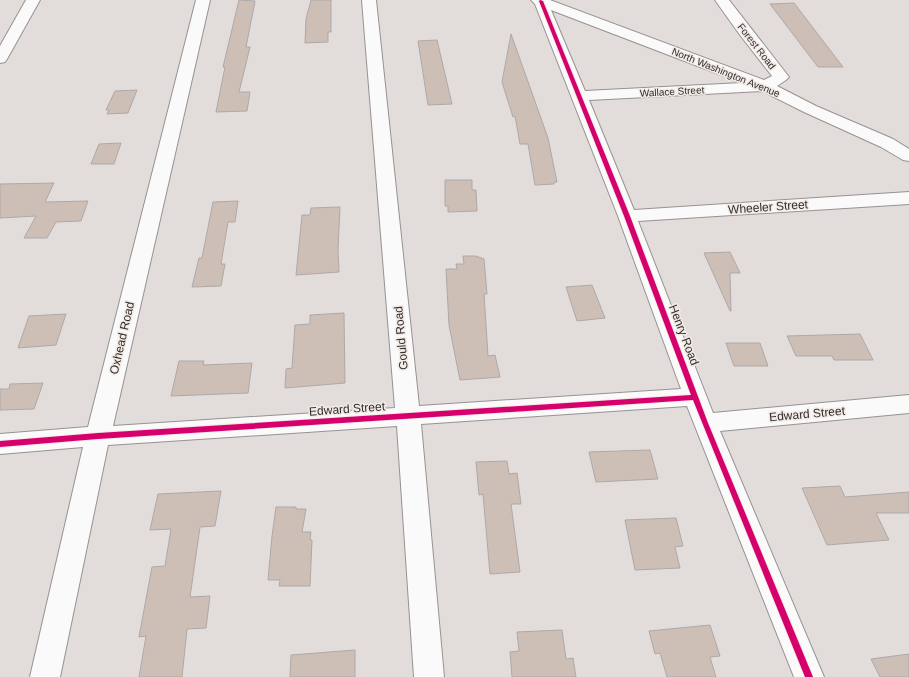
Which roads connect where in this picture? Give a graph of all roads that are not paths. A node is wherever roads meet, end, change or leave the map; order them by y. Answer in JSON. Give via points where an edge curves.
{"nodes":[{"id":1,"x":33,"y":0,"type":"edge"},
{"id":2,"x":203,"y":0,"type":"edge"},
{"id":3,"x":369,"y":0,"type":"edge"},
{"id":4,"x":722,"y":0,"type":"edge"},
{"id":5,"x":539,"y":1,"type":"edge"},
{"id":6,"x":0,"y":59,"type":"edge"},
{"id":7,"x":765,"y":86,"type":"junction"},
{"id":8,"x":579,"y":96,"type":"junction"},
{"id":9,"x":909,"y":156,"type":"edge"},
{"id":10,"x":909,"y":198,"type":"edge"},
{"id":11,"x":627,"y":216,"type":"junction"},
{"id":12,"x":696,"y":397,"type":"junction"},
{"id":13,"x":909,"y":404,"type":"edge"},
{"id":14,"x":408,"y":417,"type":"junction"},
{"id":15,"x":705,"y":423,"type":"junction"},
{"id":16,"x":98,"y":436,"type":"junction"},
{"id":17,"x":0,"y":444,"type":"edge"},
{"id":18,"x":45,"y":677,"type":"edge"},
{"id":19,"x":429,"y":677,"type":"edge"},
{"id":20,"x":809,"y":677,"type":"edge"}],
"edges":[{"from":1,"to":6,"type":"street"},
{"from":2,"to":16,"type":"street","name":"Oxhead Road"},
{"from":3,"to":14,"type":"street","name":"Gould Road"},
{"from":4,"to":7,"type":"street","name":"Forest Road","via":[[781,77]]},
{"from":5,"to":7,"type":"street","name":"North Washington Avenue"},
{"from":5,"to":8,"type":"street","name":"Henry Road"},
{"from":7,"to":8,"type":"street","name":"Wallace Street"},
{"from":7,"to":9,"type":"street","name":"North Washington Avenue","via":[[887,143]]},
{"from":8,"to":11,"type":"street","name":"Henry Road"},
{"from":10,"to":11,"type":"street","name":"Wheeler Street"},
{"from":11,"to":12,"type":"street","name":"Henry Road"},
{"from":12,"to":14,"type":"street","name":"Edward Street"},
{"from":12,"to":15,"type":"street","name":"Henry Road"},
{"from":13,"to":15,"type":"street","name":"Edward Street"},
{"from":14,"to":16,"type":"street","name":"Edward Street"},
{"from":14,"to":19,"type":"street","name":"Gould Road"},
{"from":15,"to":20,"type":"street","name":"Henry Road"},
{"from":16,"to":17,"type":"street","name":"Edward Street"},
{"from":16,"to":18,"type":"street","name":"Oxhead Road"}]}
